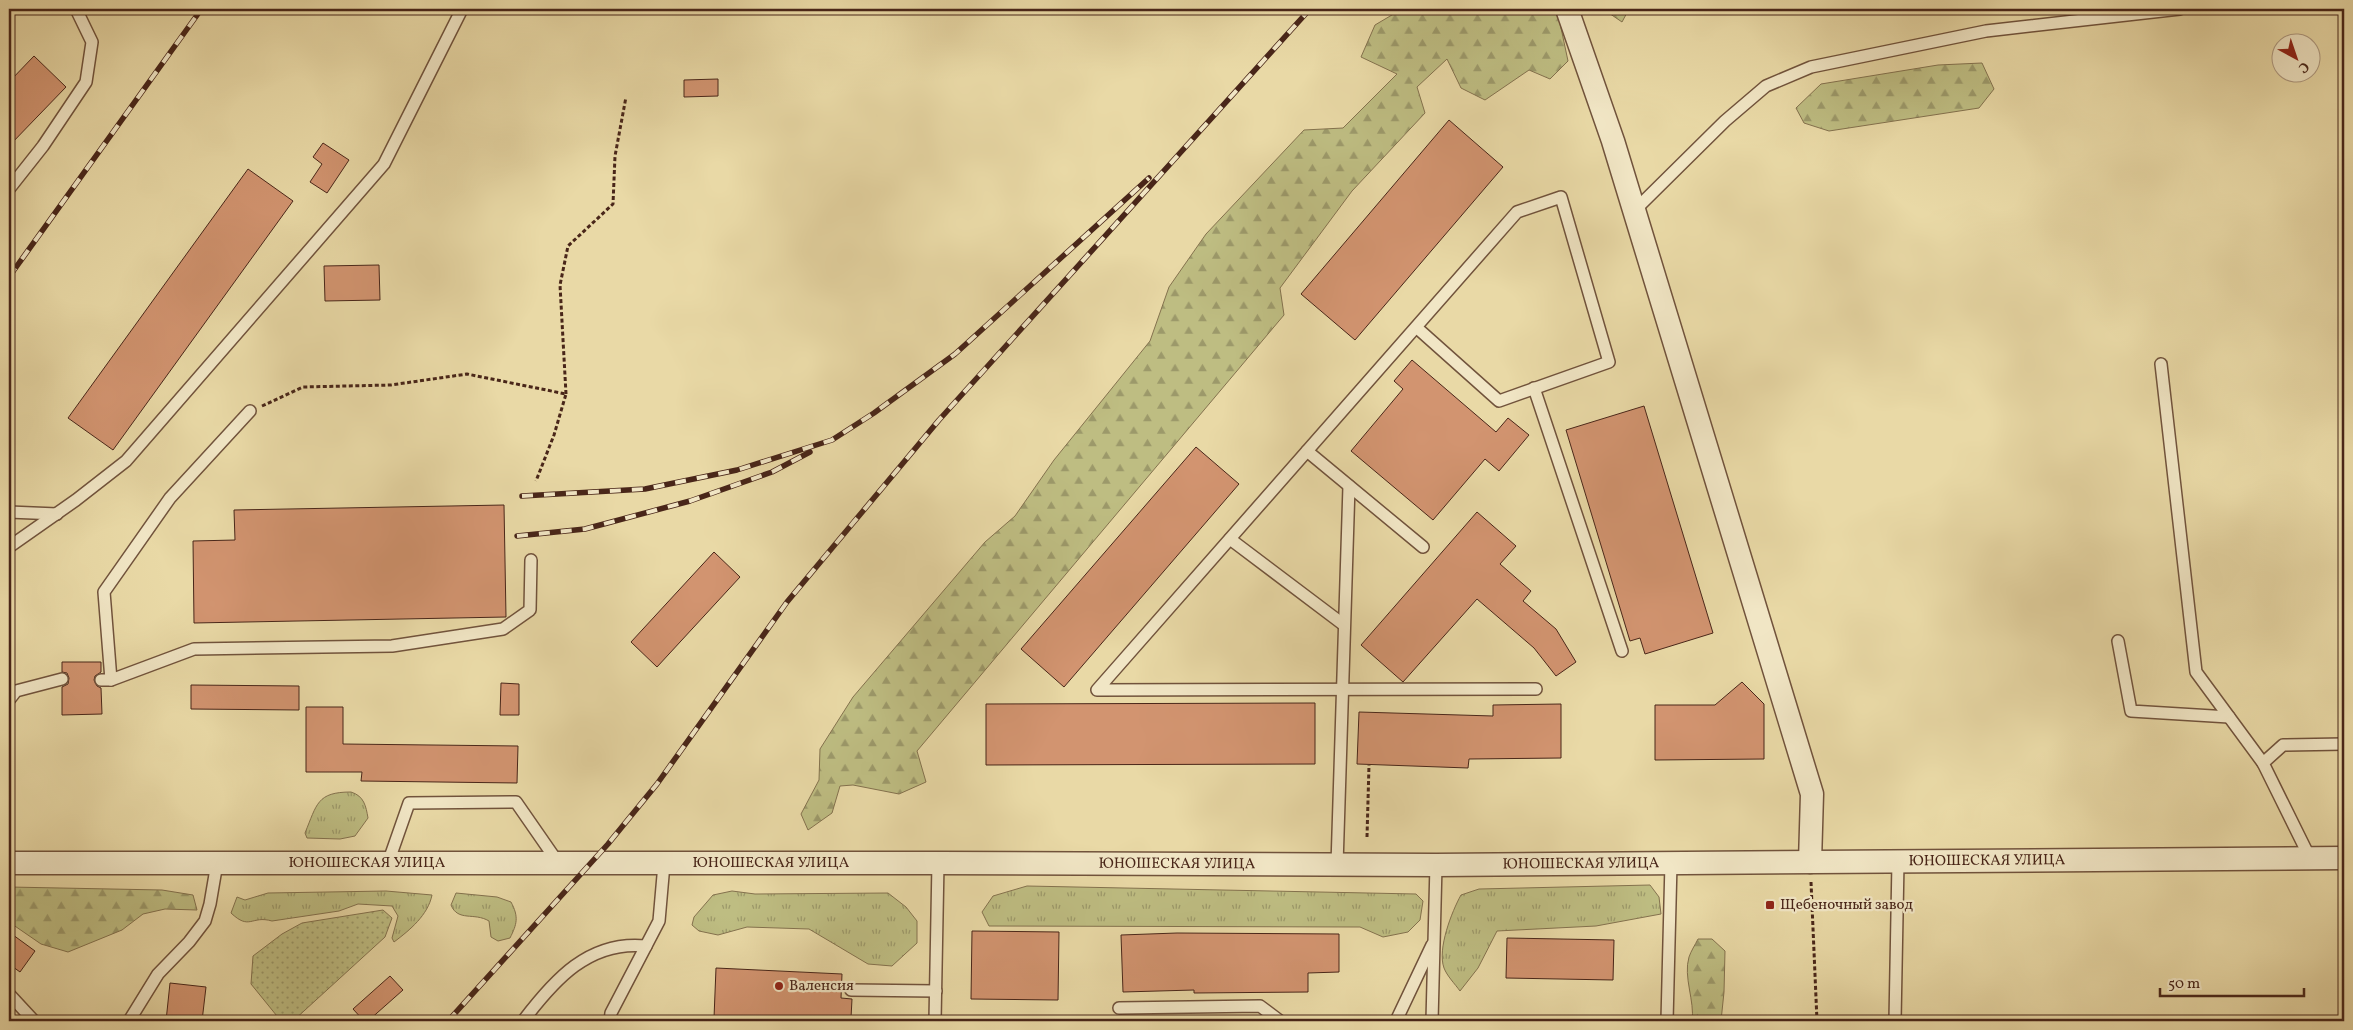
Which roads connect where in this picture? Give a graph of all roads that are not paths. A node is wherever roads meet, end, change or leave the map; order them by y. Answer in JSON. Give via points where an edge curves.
{"nodes":[{"id":1,"x":76,"y":9,"type":"edge"},
{"id":2,"x":462,"y":9,"type":"edge"},
{"id":3,"x":1567,"y":9,"type":"edge"},
{"id":4,"x":2180,"y":9,"type":"edge"},
{"id":5,"x":9,"y":189,"type":"edge"},
{"id":6,"x":1634,"y":211,"type":"junction"},
{"id":7,"x":1416,"y":328,"type":"junction"},
{"id":8,"x":2161,"y":364,"type":"dead end"},
{"id":9,"x":1534,"y":388,"type":"junction"},
{"id":10,"x":250,"y":411,"type":"road end"},
{"id":11,"x":1307,"y":451,"type":"junction"},
{"id":12,"x":1349,"y":486,"type":"junction"},
{"id":13,"x":9,"y":512,"type":"edge"},
{"id":14,"x":57,"y":514,"type":"junction"},
{"id":15,"x":1230,"y":539,"type":"junction"},
{"id":16,"x":9,"y":547,"type":"edge"},
{"id":17,"x":1423,"y":547,"type":"dead end"},
{"id":18,"x":531,"y":560,"type":"dead end"},
{"id":19,"x":1344,"y":626,"type":"junction"},
{"id":20,"x":2118,"y":641,"type":"dead end"},
{"id":21,"x":1622,"y":651,"type":"dead end"},
{"id":22,"x":62,"y":679,"type":"dead end"},
{"id":23,"x":1342,"y":690,"type":"junction"},
{"id":24,"x":1536,"y":690,"type":"dead end"},
{"id":25,"x":9,"y":700,"type":"edge"},
{"id":26,"x":2229,"y":716,"type":"junction"},
{"id":27,"x":2344,"y":744,"type":"edge"},
{"id":28,"x":2263,"y":763,"type":"junction"},
{"id":29,"x":2310,"y":858,"type":"junction"},
{"id":30,"x":2344,"y":858,"type":"edge"},
{"id":31,"x":938,"y":862,"type":"junction"},
{"id":32,"x":1810,"y":862,"type":"junction"},
{"id":33,"x":1898,"y":862,"type":"junction"},
{"id":34,"x":9,"y":863,"type":"edge"},
{"id":35,"x":217,"y":863,"type":"junction"},
{"id":36,"x":388,"y":863,"type":"junction"},
{"id":37,"x":1671,"y":863,"type":"junction"},
{"id":38,"x":559,"y":864,"type":"junction"},
{"id":39,"x":664,"y":864,"type":"junction"},
{"id":40,"x":1338,"y":864,"type":"junction"},
{"id":41,"x":1436,"y":865,"type":"junction"},
{"id":42,"x":1434,"y":941,"type":"junction"},
{"id":43,"x":646,"y":946,"type":"junction"},
{"id":44,"x":850,"y":990,"type":"dead end"},
{"id":45,"x":936,"y":991,"type":"junction"},
{"id":46,"x":9,"y":994,"type":"edge"},
{"id":47,"x":1119,"y":1008,"type":"dead end"},
{"id":48,"x":34,"y":1021,"type":"edge"},
{"id":49,"x":129,"y":1021,"type":"edge"},
{"id":50,"x":523,"y":1021,"type":"edge"},
{"id":51,"x":610,"y":1021,"type":"edge"},
{"id":52,"x":935,"y":1021,"type":"edge"},
{"id":53,"x":1280,"y":1021,"type":"edge"},
{"id":54,"x":1396,"y":1021,"type":"edge"},
{"id":55,"x":1432,"y":1021,"type":"edge"},
{"id":56,"x":1667,"y":1021,"type":"edge"},
{"id":57,"x":1895,"y":1021,"type":"edge"}],
"edges":[{"from":1,"to":5,"type":"lane","via":[[92,42],[86,82]]},
{"from":2,"to":14,"type":"lane","via":[[384,164],[126,461]]},
{"from":3,"to":6,"type":"street"},
{"from":4,"to":6,"type":"lane","via":[[1986,32],[1811,67],[1766,86],[1725,121]]},
{"from":6,"to":32,"type":"street","via":[[1812,794]]},
{"from":7,"to":9,"type":"lane","via":[[1499,401]]},
{"from":7,"to":9,"type":"lane","via":[[1517,212],[1561,197],[1609,362]]},
{"from":7,"to":11,"type":"lane"},
{"from":8,"to":26,"type":"lane","via":[[2196,672]]},
{"from":9,"to":21,"type":"lane"},
{"from":10,"to":18,"type":"lane","via":[[170,498],[104,592],[106,680],[194,649],[392,646],[503,629],[530,610]]},
{"from":11,"to":12,"type":"lane"},
{"from":11,"to":15,"type":"lane"},
{"from":12,"to":17,"type":"lane"},
{"from":12,"to":19,"type":"lane"},
{"from":13,"to":14,"type":"lane"},
{"from":14,"to":16,"type":"lane"},
{"from":15,"to":19,"type":"lane"},
{"from":15,"to":23,"type":"lane","via":[[1097,690]]},
{"from":19,"to":23,"type":"lane"},
{"from":20,"to":26,"type":"lane","via":[[2131,711]]},
{"from":22,"to":25,"type":"lane","via":[[16,691]]},
{"from":23,"to":24,"type":"lane"},
{"from":23,"to":40,"type":"lane"},
{"from":26,"to":28,"type":"lane"},
{"from":27,"to":28,"type":"lane","via":[[2283,744]]},
{"from":28,"to":29,"type":"lane"},
{"from":29,"to":30,"type":"street","name":"ЮНОШЕСКАЯ УЛИЦА"},
{"from":29,"to":33,"type":"street","name":"ЮНОШЕСКАЯ УЛИЦА"},
{"from":31,"to":39,"type":"street","name":"ЮНОШЕСКАЯ УЛИЦА"},
{"from":31,"to":40,"type":"street","name":"ЮНОШЕСКАЯ УЛИЦА"},
{"from":31,"to":45,"type":"lane"},
{"from":32,"to":33,"type":"street","name":"ЮНОШЕСКАЯ УЛИЦА"},
{"from":32,"to":37,"type":"street","name":"ЮНОШЕСКАЯ УЛИЦА"},
{"from":33,"to":57,"type":"lane"},
{"from":34,"to":35,"type":"street","name":"ЮНОШЕСКАЯ УЛИЦА"},
{"from":35,"to":36,"type":"street","name":"ЮНОШЕСКАЯ УЛИЦА"},
{"from":35,"to":49,"type":"lane","via":[[204,922],[158,974]]},
{"from":36,"to":38,"type":"street","name":"ЮНОШЕСКАЯ УЛИЦА"},
{"from":36,"to":38,"type":"lane","via":[[409,803],[516,802]]},
{"from":37,"to":41,"type":"street","name":"ЮНОШЕСКАЯ УЛИЦА"},
{"from":37,"to":56,"type":"lane"},
{"from":38,"to":39,"type":"street","name":"ЮНОШЕСКАЯ УЛИЦА"},
{"from":39,"to":43,"type":"lane","via":[[659,921]]},
{"from":40,"to":41,"type":"street","name":"ЮНОШЕСКАЯ УЛИЦА"},
{"from":41,"to":42,"type":"lane"},
{"from":42,"to":54,"type":"lane"},
{"from":42,"to":55,"type":"lane"},
{"from":43,"to":50,"type":"lane","via":[[629,944],[583,959],[548,988]]},
{"from":43,"to":51,"type":"lane","via":[[611,1013]]},
{"from":44,"to":45,"type":"lane"},
{"from":45,"to":52,"type":"lane"},
{"from":46,"to":48,"type":"lane"},
{"from":47,"to":53,"type":"lane","via":[[1260,1006]]}]}
